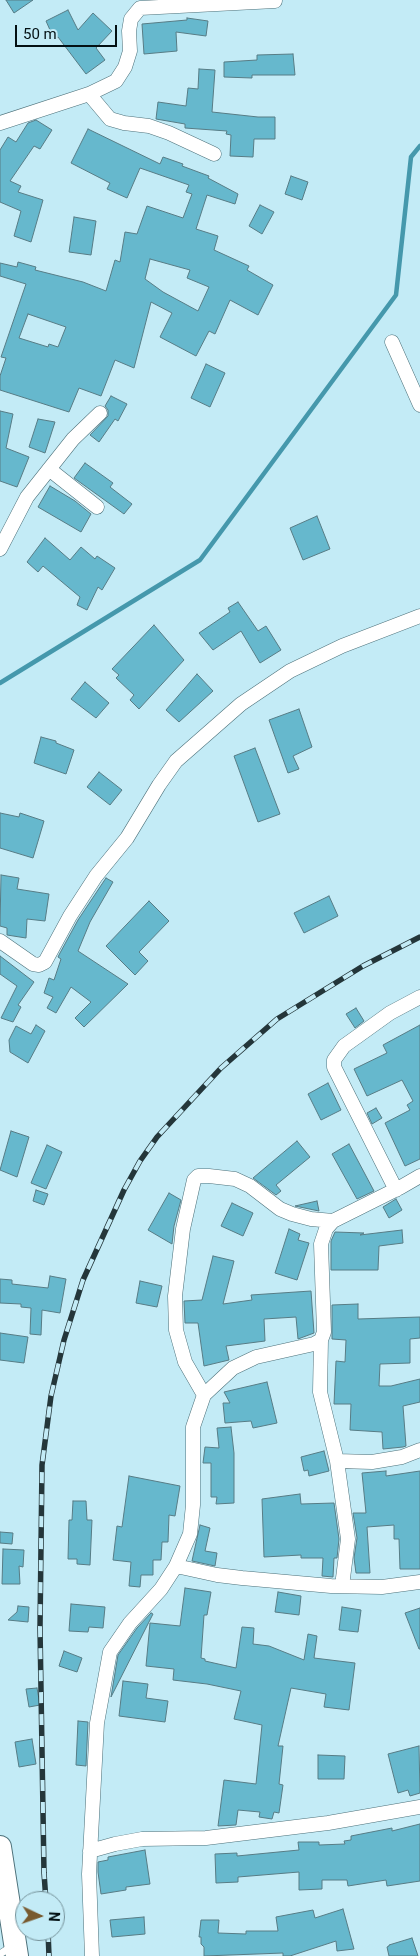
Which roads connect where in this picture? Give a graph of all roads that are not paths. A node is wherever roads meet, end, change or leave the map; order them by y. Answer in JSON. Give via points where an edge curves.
{"nodes":[{"id":1,"x":275,"y":1,"type":"edge"},
{"id":2,"x":142,"y":4,"type":"edge"},
{"id":3,"x":89,"y":94,"type":"junction"},
{"id":4,"x":0,"y":123,"type":"edge"},
{"id":5,"x":214,"y":154,"type":"dead end"},
{"id":6,"x":392,"y":342,"type":"dead end"},
{"id":7,"x":420,"y":405,"type":"edge"},
{"id":8,"x":100,"y":413,"type":"dead end"},
{"id":9,"x":49,"y":469,"type":"junction"},
{"id":10,"x":97,"y":506,"type":"dead end"},
{"id":11,"x":0,"y":549,"type":"edge"},
{"id":12,"x":420,"y":616,"type":"edge"},
{"id":13,"x":0,"y":942,"type":"edge"},
{"id":14,"x":420,"y":997,"type":"edge"},
{"id":15,"x":420,"y":1176,"type":"edge"},
{"id":16,"x":396,"y":1190,"type":"junction"},
{"id":17,"x":333,"y":1221,"type":"junction"},
{"id":18,"x":321,"y":1340,"type":"junction"},
{"id":19,"x":204,"y":1395,"type":"junction"},
{"id":20,"x":420,"y":1450,"type":"edge"},
{"id":21,"x":337,"y":1461,"type":"junction"},
{"id":22,"x":176,"y":1566,"type":"junction"},
{"id":23,"x":420,"y":1582,"type":"edge"},
{"id":24,"x":342,"y":1586,"type":"junction"},
{"id":25,"x":420,"y":1807,"type":"edge"},
{"id":26,"x":0,"y":1847,"type":"edge"},
{"id":27,"x":90,"y":1851,"type":"junction"},
{"id":28,"x":11,"y":1951,"type":"edge"},
{"id":29,"x":92,"y":1956,"type":"edge"}],
"edges":[{"from":1,"to":2,"type":"street"},
{"from":2,"to":3,"type":"street","via":[[131,19],[130,52],[125,68],[116,81]]},
{"from":3,"to":4,"type":"street"},
{"from":3,"to":5,"type":"street","via":[[110,119],[149,126]]},
{"from":6,"to":7,"type":"street"},
{"from":8,"to":9,"type":"street"},
{"from":9,"to":10,"type":"street"},
{"from":9,"to":11,"type":"street","via":[[27,496]]},
{"from":12,"to":13,"type":"street","via":[[342,646],[290,671],[240,704],[176,761],[127,838],[96,876],[45,962],[33,964]]},
{"from":14,"to":16,"type":"street","via":[[344,1046],[334,1060],[334,1067]]},
{"from":15,"to":16,"type":"street"},
{"from":16,"to":17,"type":"street"},
{"from":17,"to":18,"type":"street","via":[[321,1244],[324,1332]]},
{"from":17,"to":19,"type":"street","via":[[311,1219],[286,1211],[235,1179],[198,1176],[194,1180],[183,1229],[175,1296],[176,1330],[184,1362]]},
{"from":18,"to":19,"type":"street","via":[[256,1357],[233,1368]]},
{"from":18,"to":21,"type":"street","via":[[320,1392]]},
{"from":19,"to":22,"type":"street","via":[[193,1426],[190,1534]]},
{"from":20,"to":21,"type":"street","via":[[372,1462]]},
{"from":21,"to":24,"type":"street","via":[[348,1539]]},
{"from":22,"to":24,"type":"street","via":[[242,1578]]},
{"from":22,"to":27,"type":"street","via":[[110,1652],[97,1723]]},
{"from":23,"to":24,"type":"street","via":[[382,1587]]},
{"from":25,"to":27,"type":"street","via":[[328,1823],[206,1838],[142,1839]]},
{"from":26,"to":28,"type":"highway"},
{"from":27,"to":29,"type":"street"}]}
